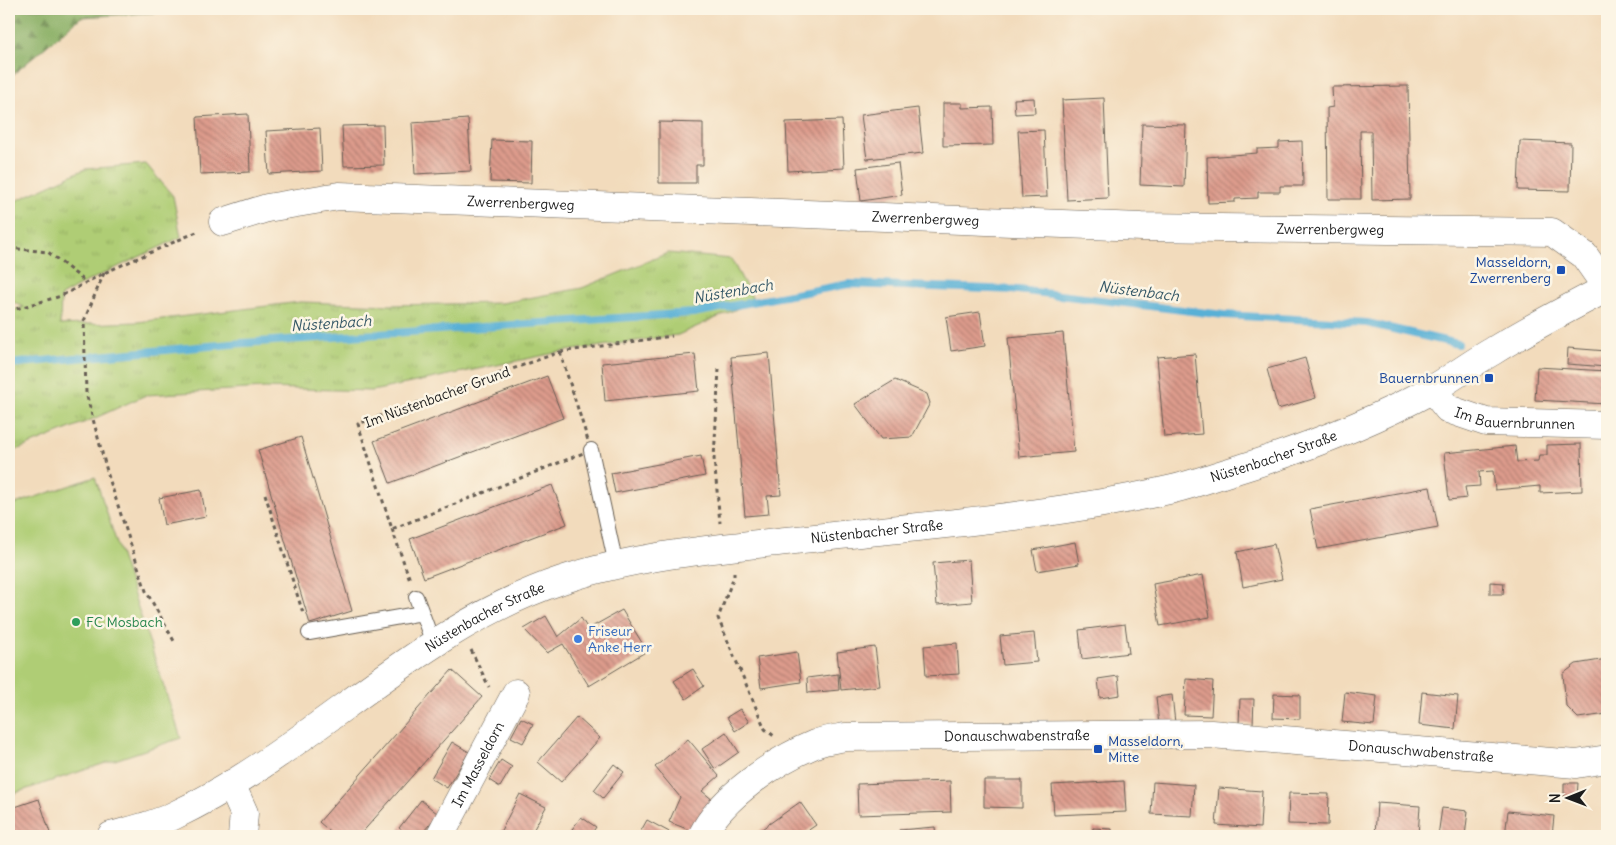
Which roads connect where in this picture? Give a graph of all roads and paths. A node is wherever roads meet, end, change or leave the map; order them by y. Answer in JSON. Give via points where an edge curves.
{"nodes":[{"id":1,"x":16,"y":9,"type":"edge"},
{"id":2,"x":9,"y":24,"type":"edge"},
{"id":3,"x":223,"y":222,"type":"joint"},
{"id":4,"x":9,"y":248,"type":"edge"},
{"id":5,"x":104,"y":273,"type":"junction"},
{"id":6,"x":86,"y":282,"type":"junction"},
{"id":7,"x":1607,"y":288,"type":"edge"},
{"id":8,"x":9,"y":311,"type":"edge"},
{"id":9,"x":672,"y":336,"type":"dead end"},
{"id":10,"x":560,"y":352,"type":"junction"},
{"id":11,"x":719,"y":369,"type":"dead end"},
{"id":12,"x":1432,"y":389,"type":"junction"},
{"id":13,"x":1607,"y":425,"type":"edge"},
{"id":14,"x":591,"y":450,"type":"junction"},
{"id":15,"x":265,"y":494,"type":"dead end"},
{"id":16,"x":392,"y":529,"type":"junction"},
{"id":17,"x":722,"y":548,"type":"junction"},
{"id":18,"x":616,"y":565,"type":"junction"},
{"id":19,"x":734,"y":576,"type":"dead end"},
{"id":20,"x":416,"y":597,"type":"joint"},
{"id":21,"x":422,"y":613,"type":"junction"},
{"id":22,"x":460,"y":627,"type":"junction"},
{"id":23,"x":309,"y":633,"type":"joint"},
{"id":24,"x":174,"y":641,"type":"dead end"},
{"id":25,"x":433,"y":643,"type":"junction"},
{"id":26,"x":510,"y":704,"type":"joint"},
{"id":27,"x":776,"y":738,"type":"dead end"},
{"id":28,"x":1607,"y":759,"type":"edge"},
{"id":29,"x":231,"y":784,"type":"junction"},
{"id":30,"x":171,"y":818,"type":"junction"},
{"id":31,"x":112,"y":836,"type":"edge"},
{"id":32,"x":149,"y":836,"type":"edge"},
{"id":33,"x":242,"y":836,"type":"edge"},
{"id":34,"x":440,"y":836,"type":"edge"},
{"id":35,"x":702,"y":836,"type":"edge"}],
"edges":[{"from":1,"to":2,"type":"path"},
{"from":3,"to":5,"type":"path","via":[[181,237]]},
{"from":3,"to":7,"type":"street","name":"Zwerrenbergweg","via":[[267,208],[339,196],[1142,227],[1552,232],[1584,255]]},
{"from":4,"to":6,"type":"path","via":[[48,252]]},
{"from":5,"to":6,"type":"path"},
{"from":5,"to":24,"type":"path","via":[[84,321],[86,393],[108,476],[146,591]]},
{"from":6,"to":8,"type":"path","via":[[61,296]]},
{"from":7,"to":12,"type":"street","name":"Nüstenbacher Straße","via":[[1491,352]]},
{"from":9,"to":10,"type":"path","name":"Im Nüstenbacher Grund"},
{"from":10,"to":14,"type":"path"},
{"from":10,"to":16,"type":"path","name":"Im Nüstenbacher Grund","via":[[358,424]]},
{"from":11,"to":17,"type":"path","via":[[714,458]]},
{"from":12,"to":13,"type":"street","name":"Im Bauernbrunnen","via":[[1448,409],[1486,422]]},
{"from":12,"to":17,"type":"street","name":"Nüstenbacher Straße","via":[[1323,440],[1176,488],[1065,510]]},
{"from":14,"to":16,"type":"path"},
{"from":14,"to":18,"type":"lane"},
{"from":15,"to":23,"type":"path"},
{"from":16,"to":20,"type":"path","name":"Im Nüstenbacher Grund"},
{"from":17,"to":18,"type":"street","name":"Nüstenbacher Straße"},
{"from":18,"to":22,"type":"street","name":"Nüstenbacher Straße","via":[[561,580],[503,604]]},
{"from":19,"to":27,"type":"path","via":[[718,618],[765,729]]},
{"from":20,"to":21,"type":"lane"},
{"from":21,"to":23,"type":"lane"},
{"from":21,"to":25,"type":"lane"},
{"from":22,"to":25,"type":"street","name":"Nüstenbacher Straße"},
{"from":22,"to":26,"type":"path"},
{"from":25,"to":29,"type":"street","name":"Nüstenbacher Straße"},
{"from":26,"to":34,"type":"street","name":"Im Masseldorn"},
{"from":28,"to":35,"type":"street","name":"Donauschwabenstraße","via":[[1576,764],[1211,734],[845,737],[816,744],[764,771],[735,795]]},
{"from":29,"to":30,"type":"street","name":"Nüstenbacher Straße"},
{"from":29,"to":33,"type":"street","via":[[244,813]]},
{"from":30,"to":31,"type":"street","name":"Nüstenbacher Straße"},
{"from":30,"to":32,"type":"street","name":"Nüstenbacher Straße"}]}
